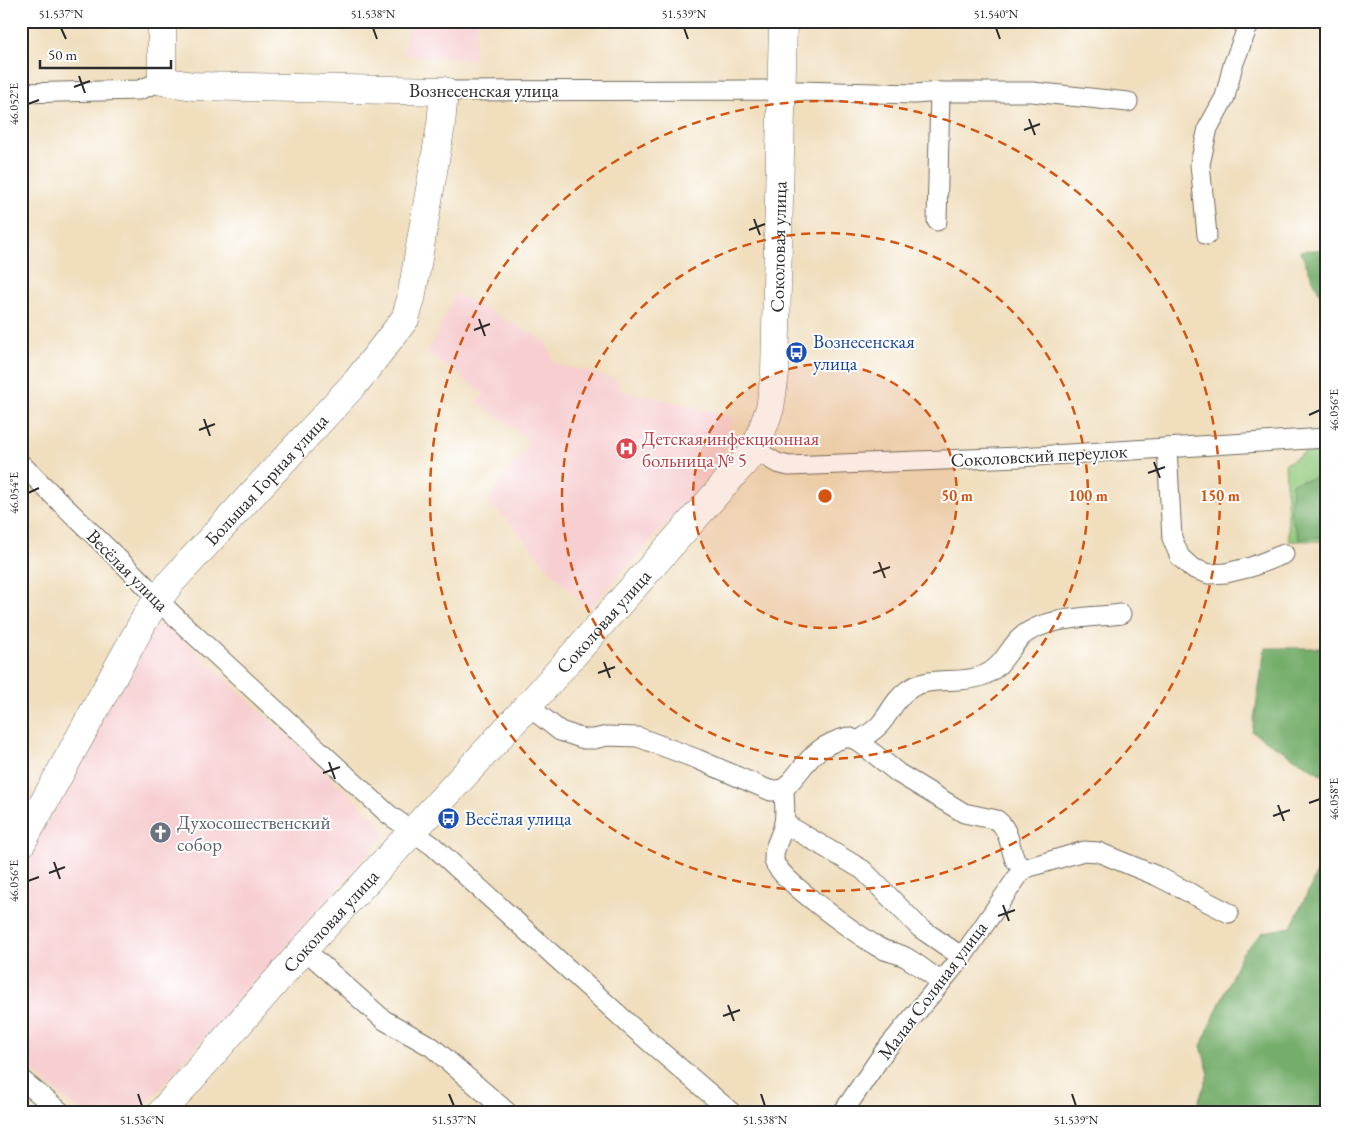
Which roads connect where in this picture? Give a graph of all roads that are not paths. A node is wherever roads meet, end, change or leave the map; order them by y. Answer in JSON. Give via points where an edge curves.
{"nodes":[{"id":1,"x":162,"y":21,"type":"edge"},
{"id":2,"x":783,"y":21,"type":"edge"},
{"id":3,"x":1250,"y":21,"type":"edge"},
{"id":4,"x":162,"y":81,"type":"junction"},
{"id":5,"x":444,"y":91,"type":"junction"},
{"id":6,"x":781,"y":91,"type":"junction"},
{"id":7,"x":940,"y":92,"type":"junction"},
{"id":8,"x":21,"y":93,"type":"edge"},
{"id":9,"x":1128,"y":102,"type":"dead end"},
{"id":10,"x":937,"y":221,"type":"dead end"},
{"id":11,"x":1207,"y":235,"type":"dead end"},
{"id":12,"x":1326,"y":438,"type":"edge"},
{"id":13,"x":1167,"y":448,"type":"junction"},
{"id":14,"x":755,"y":450,"type":"junction"},
{"id":15,"x":21,"y":464,"type":"edge"},
{"id":16,"x":1284,"y":554,"type":"dead end"},
{"id":17,"x":158,"y":599,"type":"junction"},
{"id":18,"x":1121,"y":614,"type":"dead end"},
{"id":19,"x":528,"y":706,"type":"junction"},
{"id":20,"x":858,"y":742,"type":"junction"},
{"id":21,"x":784,"y":788,"type":"junction"},
{"id":22,"x":784,"y":823,"type":"junction"},
{"id":23,"x":411,"y":831,"type":"junction"},
{"id":24,"x":21,"y":844,"type":"edge"},
{"id":25,"x":1023,"y":869,"type":"junction"},
{"id":26,"x":1229,"y":913,"type":"dead end"},
{"id":27,"x":304,"y":949,"type":"junction"},
{"id":28,"x":962,"y":957,"type":"junction"},
{"id":29,"x":941,"y":982,"type":"junction"},
{"id":30,"x":21,"y":1079,"type":"edge"},
{"id":31,"x":61,"y":1112,"type":"edge"},
{"id":32,"x":162,"y":1112,"type":"edge"},
{"id":33,"x":507,"y":1112,"type":"edge"},
{"id":34,"x":731,"y":1112,"type":"edge"},
{"id":35,"x":843,"y":1112,"type":"edge"}],
"edges":[{"from":1,"to":4,"type":"main road"},
{"from":2,"to":6,"type":"main road","name":"Соколовая улица"},
{"from":3,"to":11,"type":"street","via":[[1225,97],[1208,128],[1200,164]]},
{"from":4,"to":5,"type":"main road","name":"Вознесенская улица","via":[[193,86]]},
{"from":4,"to":8,"type":"street","via":[[139,90]]},
{"from":5,"to":6,"type":"street","name":"Вознесенская улица"},
{"from":5,"to":17,"type":"main road","name":"Большая Горная улица","via":[[411,299],[404,318],[357,381]]},
{"from":6,"to":7,"type":"street","name":"Вознесенская улица"},
{"from":6,"to":14,"type":"main road","name":"Соколовая улица","via":[[775,374],[770,408]]},
{"from":7,"to":9,"type":"street","name":"Вознесенская улица","via":[[1032,92]]},
{"from":7,"to":10,"type":"street"},
{"from":12,"to":13,"type":"street","name":"Соколовский переулок"},
{"from":13,"to":14,"type":"street","name":"Соколовский переулок","via":[[789,466]]},
{"from":13,"to":16,"type":"street","via":[[1172,538],[1180,557],[1192,568],[1209,574],[1226,573]]},
{"from":14,"to":19,"type":"main road","name":"Соколовая улица"},
{"from":15,"to":17,"type":"street","name":"Весёлая улица"},
{"from":17,"to":23,"type":"street","name":"Весёлая улица","via":[[388,814]]},
{"from":17,"to":24,"type":"main road","name":"Большая Горная улица"},
{"from":18,"to":20,"type":"street","via":[[1053,622],[1034,628],[1020,639],[1000,665],[982,676],[918,683],[905,691],[880,725]]},
{"from":19,"to":21,"type":"street","via":[[560,731],[584,739],[638,737],[771,791]]},
{"from":19,"to":23,"type":"main road","name":"Соколовая улица"},
{"from":20,"to":21,"type":"street","via":[[848,737],[831,742],[809,758]]},
{"from":20,"to":25,"type":"street","via":[[898,773],[964,813],[1001,823],[1009,836],[1016,861]]},
{"from":21,"to":22,"type":"street"},
{"from":22,"to":28,"type":"street","via":[[863,870],[920,928]]},
{"from":22,"to":29,"type":"street","via":[[776,842],[774,861],[779,872],[876,946],[906,958]]},
{"from":23,"to":27,"type":"main road","name":"Соколовая улица"},
{"from":23,"to":34,"type":"street","name":"Весёлая улица","via":[[433,846]]},
{"from":25,"to":26,"type":"street","via":[[1084,852],[1098,852],[1157,876]]},
{"from":25,"to":28,"type":"street","name":"Малая Соляная улица"},
{"from":27,"to":32,"type":"main road","name":"Соколовая улица"},
{"from":27,"to":33,"type":"street","via":[[384,1020],[432,1047]]},
{"from":28,"to":29,"type":"street","name":"Малая Соляная улица"},
{"from":29,"to":35,"type":"street","name":"Малая Соляная улица","via":[[884,1052]]},
{"from":30,"to":31,"type":"street"}]}
